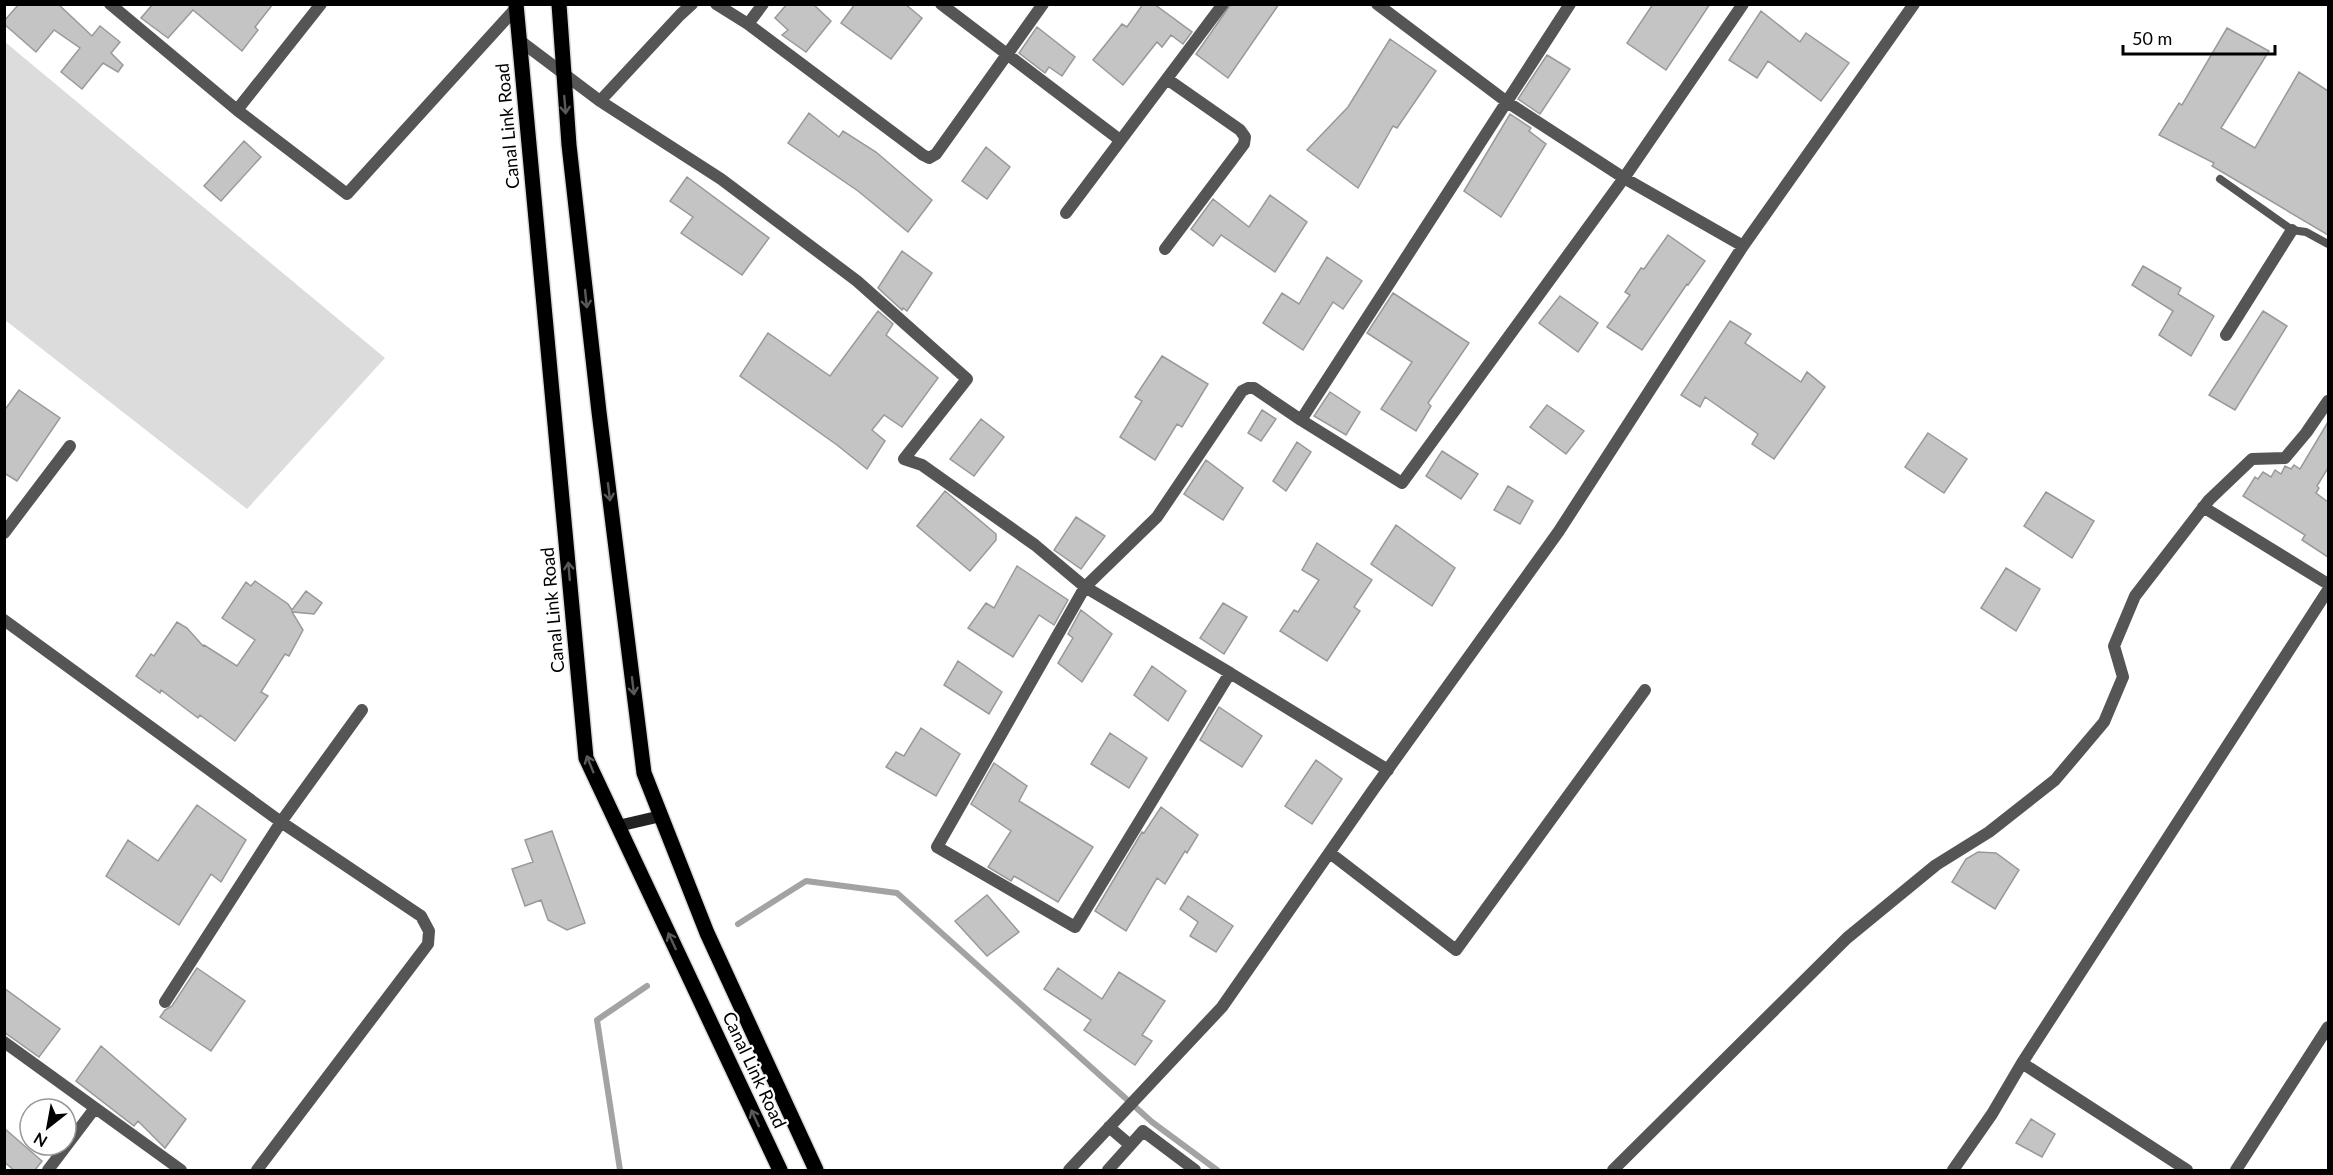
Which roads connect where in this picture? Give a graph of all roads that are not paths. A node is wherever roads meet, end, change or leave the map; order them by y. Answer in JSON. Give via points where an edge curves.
{"nodes":[{"id":1,"x":110,"y":4,"type":"edge"},
{"id":2,"x":321,"y":4,"type":"edge"},
{"id":3,"x":559,"y":4,"type":"edge"},
{"id":4,"x":692,"y":4,"type":"edge"},
{"id":5,"x":716,"y":4,"type":"edge"},
{"id":6,"x":763,"y":4,"type":"edge"},
{"id":7,"x":941,"y":4,"type":"edge"},
{"id":8,"x":1044,"y":4,"type":"edge"},
{"id":9,"x":1223,"y":4,"type":"edge"},
{"id":10,"x":1377,"y":4,"type":"edge"},
{"id":11,"x":1570,"y":4,"type":"edge"},
{"id":12,"x":1743,"y":4,"type":"edge"},
{"id":13,"x":1914,"y":4,"type":"edge"},
{"id":14,"x":516,"y":6,"type":"edge"},
{"id":15,"x":748,"y":24,"type":"junction"},
{"id":16,"x":519,"y":40,"type":"junction"},
{"id":17,"x":1006,"y":55,"type":"junction"},
{"id":18,"x":562,"y":72,"type":"junction"},
{"id":19,"x":1167,"y":79,"type":"junction"},
{"id":20,"x":600,"y":101,"type":"junction"},
{"id":21,"x":1507,"y":102,"type":"junction"},
{"id":22,"x":237,"y":110,"type":"junction"},
{"id":23,"x":1120,"y":140,"type":"junction"},
{"id":24,"x":1624,"y":178,"type":"junction"},
{"id":25,"x":2220,"y":179,"type":"dead end"},
{"id":26,"x":1066,"y":213,"type":"dead end"},
{"id":27,"x":2292,"y":230,"type":"junction"},
{"id":28,"x":2328,"y":244,"type":"edge"},
{"id":29,"x":1743,"y":246,"type":"junction"},
{"id":30,"x":1165,"y":249,"type":"dead end"},
{"id":31,"x":2226,"y":335,"type":"dead end"},
{"id":32,"x":2328,"y":401,"type":"edge"},
{"id":33,"x":1301,"y":420,"type":"junction"},
{"id":34,"x":70,"y":446,"type":"dead end"},
{"id":35,"x":2203,"y":507,"type":"junction"},
{"id":36,"x":4,"y":533,"type":"edge"},
{"id":37,"x":2328,"y":584,"type":"edge"},
{"id":38,"x":1085,"y":587,"type":"junction"},
{"id":39,"x":2328,"y":590,"type":"edge"},
{"id":40,"x":4,"y":620,"type":"edge"},
{"id":41,"x":1230,"y":674,"type":"junction"},
{"id":42,"x":1645,"y":690,"type":"dead end"},
{"id":43,"x":362,"y":710,"type":"dead end"},
{"id":44,"x":1388,"y":770,"type":"junction"},
{"id":45,"x":662,"y":816,"type":"junction"},
{"id":46,"x":281,"y":822,"type":"junction"},
{"id":47,"x":618,"y":826,"type":"junction"},
{"id":48,"x":1330,"y":853,"type":"junction"},
{"id":49,"x":165,"y":1002,"type":"dead end"},
{"id":50,"x":2328,"y":1027,"type":"edge"},
{"id":51,"x":4,"y":1042,"type":"edge"},
{"id":52,"x":2022,"y":1063,"type":"junction"},
{"id":53,"x":95,"y":1108,"type":"junction"},
{"id":54,"x":1109,"y":1127,"type":"junction"},
{"id":55,"x":1130,"y":1145,"type":"junction"},
{"id":56,"x":48,"y":1170,"type":"edge"},
{"id":57,"x":181,"y":1170,"type":"edge"},
{"id":58,"x":257,"y":1170,"type":"edge"},
{"id":59,"x":780,"y":1170,"type":"edge"},
{"id":60,"x":816,"y":1170,"type":"edge"},
{"id":61,"x":1069,"y":1170,"type":"edge"},
{"id":62,"x":1107,"y":1170,"type":"edge"},
{"id":63,"x":1195,"y":1170,"type":"edge"},
{"id":64,"x":1613,"y":1170,"type":"edge"},
{"id":65,"x":1953,"y":1170,"type":"edge"},
{"id":66,"x":2187,"y":1170,"type":"edge"},
{"id":67,"x":2236,"y":1170,"type":"edge"}],
"edges":[{"from":1,"to":22,"type":"street"},
{"from":2,"to":22,"type":"street"},
{"from":3,"to":18,"type":"main road","name":"Canal Link Road"},
{"from":4,"to":20,"type":"street"},
{"from":5,"to":15,"type":"street"},
{"from":6,"to":15,"type":"street"},
{"from":7,"to":17,"type":"street"},
{"from":8,"to":17,"type":"street"},
{"from":9,"to":19,"type":"street"},
{"from":10,"to":21,"type":"street"},
{"from":11,"to":21,"type":"street"},
{"from":12,"to":24,"type":"street"},
{"from":13,"to":29,"type":"street"},
{"from":14,"to":16,"type":"main road","name":"Canal Link Road"},
{"from":14,"to":22,"type":"street","via":[[347,194]]},
{"from":15,"to":17,"type":"street","via":[[929,158],[936,154]]},
{"from":16,"to":18,"type":"street"},
{"from":47,"to":16,"type":"main road","name":"Canal Link Road","one_way":true,"via":[[586,758]]},
{"from":17,"to":23,"type":"street"},
{"from":18,"to":20,"type":"street"},
{"from":18,"to":45,"type":"main road","name":"Canal Link Road","one_way":true,"via":[[644,773]]},
{"from":19,"to":23,"type":"street"},
{"from":19,"to":30,"type":"street","via":[[1240,129],[1245,137],[1244,144]]},
{"from":20,"to":38,"type":"street","via":[[721,179],[857,281],[968,379],[904,459],[941,478],[1035,545]]},
{"from":21,"to":24,"type":"street"},
{"from":21,"to":33,"type":"street"},
{"from":23,"to":26,"type":"street"},
{"from":24,"to":29,"type":"street"},
{"from":24,"to":33,"type":"street","via":[[1402,483]]},
{"from":25,"to":27,"type":"lane"},
{"from":27,"to":28,"type":"lane","via":[[2306,232]]},
{"from":27,"to":31,"type":"street"},
{"from":29,"to":44,"type":"street","via":[[1559,531]]},
{"from":32,"to":35,"type":"street","via":[[2285,458],[2252,459]]},
{"from":33,"to":38,"type":"street","via":[[1254,388],[1242,390],[1157,517]]},
{"from":34,"to":36,"type":"street"},
{"from":35,"to":37,"type":"street"},
{"from":35,"to":64,"type":"street","via":[[2135,596],[2114,646],[2123,677],[2104,722],[2055,780],[1989,831],[1936,865],[1848,938]]},
{"from":38,"to":41,"type":"street"},
{"from":38,"to":41,"type":"street","via":[[937,847],[1075,927]]},
{"from":39,"to":52,"type":"street"},
{"from":40,"to":46,"type":"street"},
{"from":41,"to":44,"type":"street"},
{"from":42,"to":48,"type":"street","via":[[1456,950]]},
{"from":43,"to":46,"type":"street"},
{"from":44,"to":48,"type":"street"},
{"from":45,"to":47,"type":"main road"},
{"from":45,"to":60,"type":"main road","name":"Canal Link Road","via":[[707,933]]},
{"from":46,"to":49,"type":"street"},
{"from":46,"to":58,"type":"street","via":[[421,916],[429,931],[428,944]]},
{"from":59,"to":47,"type":"main road","name":"Canal Link Road","one_way":true},
{"from":48,"to":54,"type":"street","via":[[1222,1007]]},
{"from":50,"to":67,"type":"street"},
{"from":51,"to":53,"type":"street"},
{"from":52,"to":65,"type":"street"},
{"from":52,"to":66,"type":"street"},
{"from":53,"to":56,"type":"street"},
{"from":53,"to":57,"type":"street"},
{"from":54,"to":55,"type":"street"},
{"from":54,"to":61,"type":"street"},
{"from":55,"to":62,"type":"street"},
{"from":55,"to":63,"type":"street","via":[[1143,1131]]}]}
